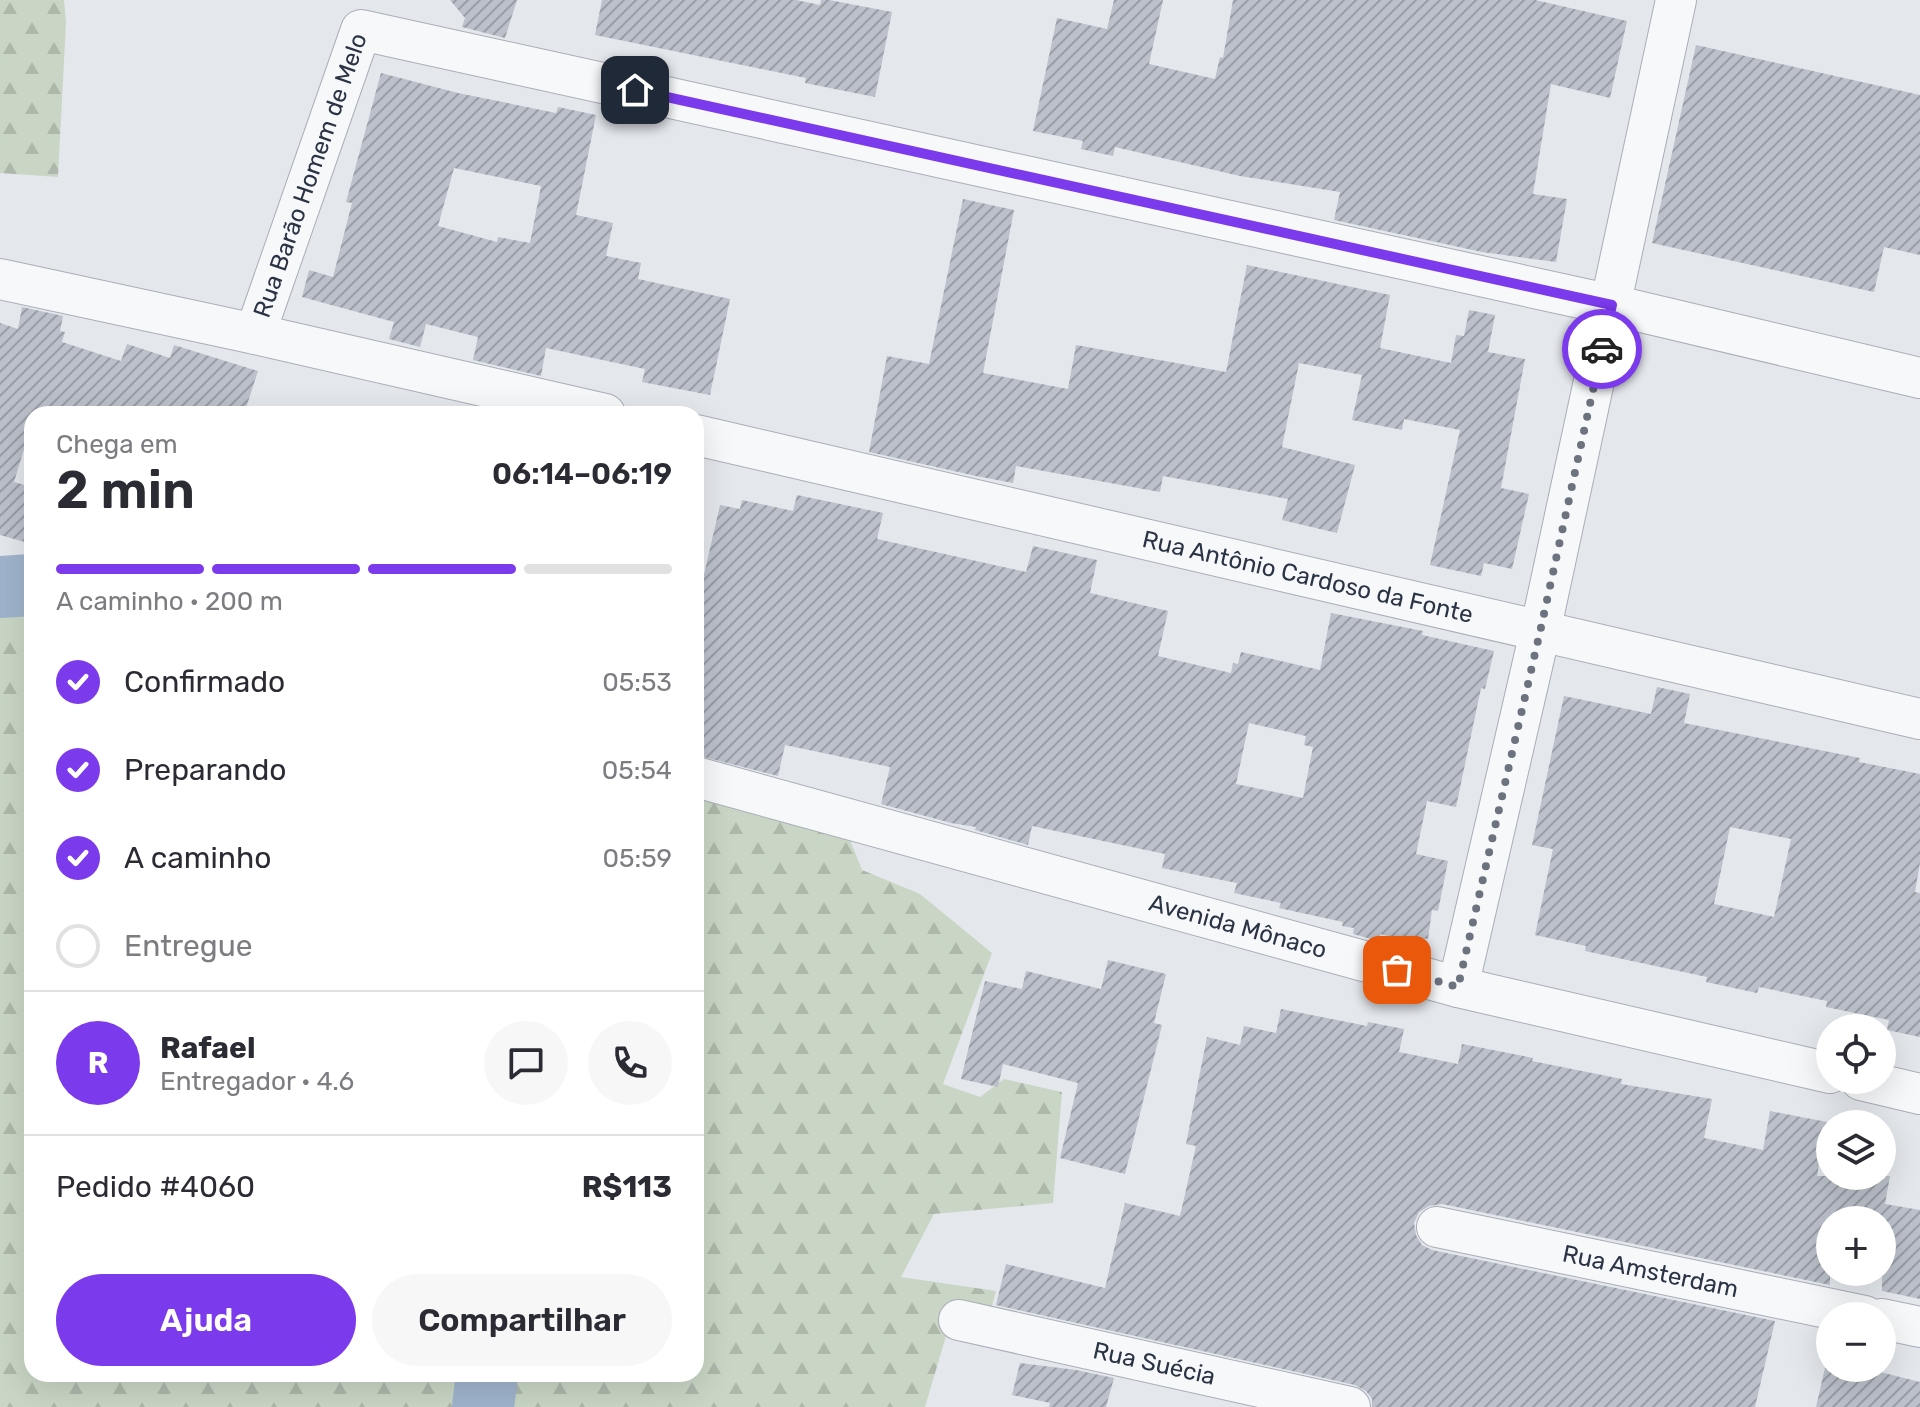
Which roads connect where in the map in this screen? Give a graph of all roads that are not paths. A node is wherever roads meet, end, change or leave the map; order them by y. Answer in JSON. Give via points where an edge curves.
{"nodes":[{"id":1,"x":1676,"y":0,"type":"edge"},
{"id":2,"x":0,"y":279,"type":"edge"},
{"id":3,"x":1612,"y":305,"type":"junction"},
{"id":4,"x":255,"y":334,"type":"junction"},
{"id":5,"x":1920,"y":378,"type":"edge"},
{"id":6,"x":570,"y":406,"type":"edge"},
{"id":7,"x":704,"y":437,"type":"edge"},
{"id":8,"x":1540,"y":632,"type":"junction"},
{"id":9,"x":1920,"y":719,"type":"edge"},
{"id":10,"x":704,"y":779,"type":"edge"},
{"id":11,"x":1458,"y":987,"type":"junction"},
{"id":12,"x":1816,"y":1070,"type":"edge"},
{"id":13,"x":1896,"y":1088,"type":"edge"},
{"id":14,"x":1920,"y":1094,"type":"edge"},
{"id":15,"x":1437,"y":1227,"type":"dead end"},
{"id":16,"x":1816,"y":1306,"type":"edge"},
{"id":17,"x":959,"y":1320,"type":"dead end"},
{"id":18,"x":1896,"y":1322,"type":"edge"},
{"id":19,"x":1920,"y":1327,"type":"edge"},
{"id":20,"x":1350,"y":1407,"type":"edge"}],
"edges":[{"from":1,"to":3,"type":"street"},
{"from":2,"to":4,"type":"street"},
{"from":3,"to":4,"type":"street","name":"Rua Barão Homem de Melo","via":[[361,30]]},
{"from":3,"to":5,"type":"street","name":"Rua Barão Homem de Melo"},
{"from":3,"to":8,"type":"street"},
{"from":4,"to":6,"type":"street"},
{"from":7,"to":8,"type":"street","name":"Rua Antônio Cardoso da Fonte"},
{"from":8,"to":9,"type":"street","name":"Rua Antônio Cardoso da Fonte"},
{"from":8,"to":11,"type":"street"},
{"from":10,"to":11,"type":"street","name":"Avenida Mônaco"},
{"from":11,"to":12,"type":"street","name":"Avenida Mônaco"},
{"from":13,"to":14,"type":"street"},
{"from":15,"to":16,"type":"street","name":"Rua Amsterdam"},
{"from":17,"to":20,"type":"street","name":"Rua Suécia"},
{"from":18,"to":19,"type":"street"}]}
